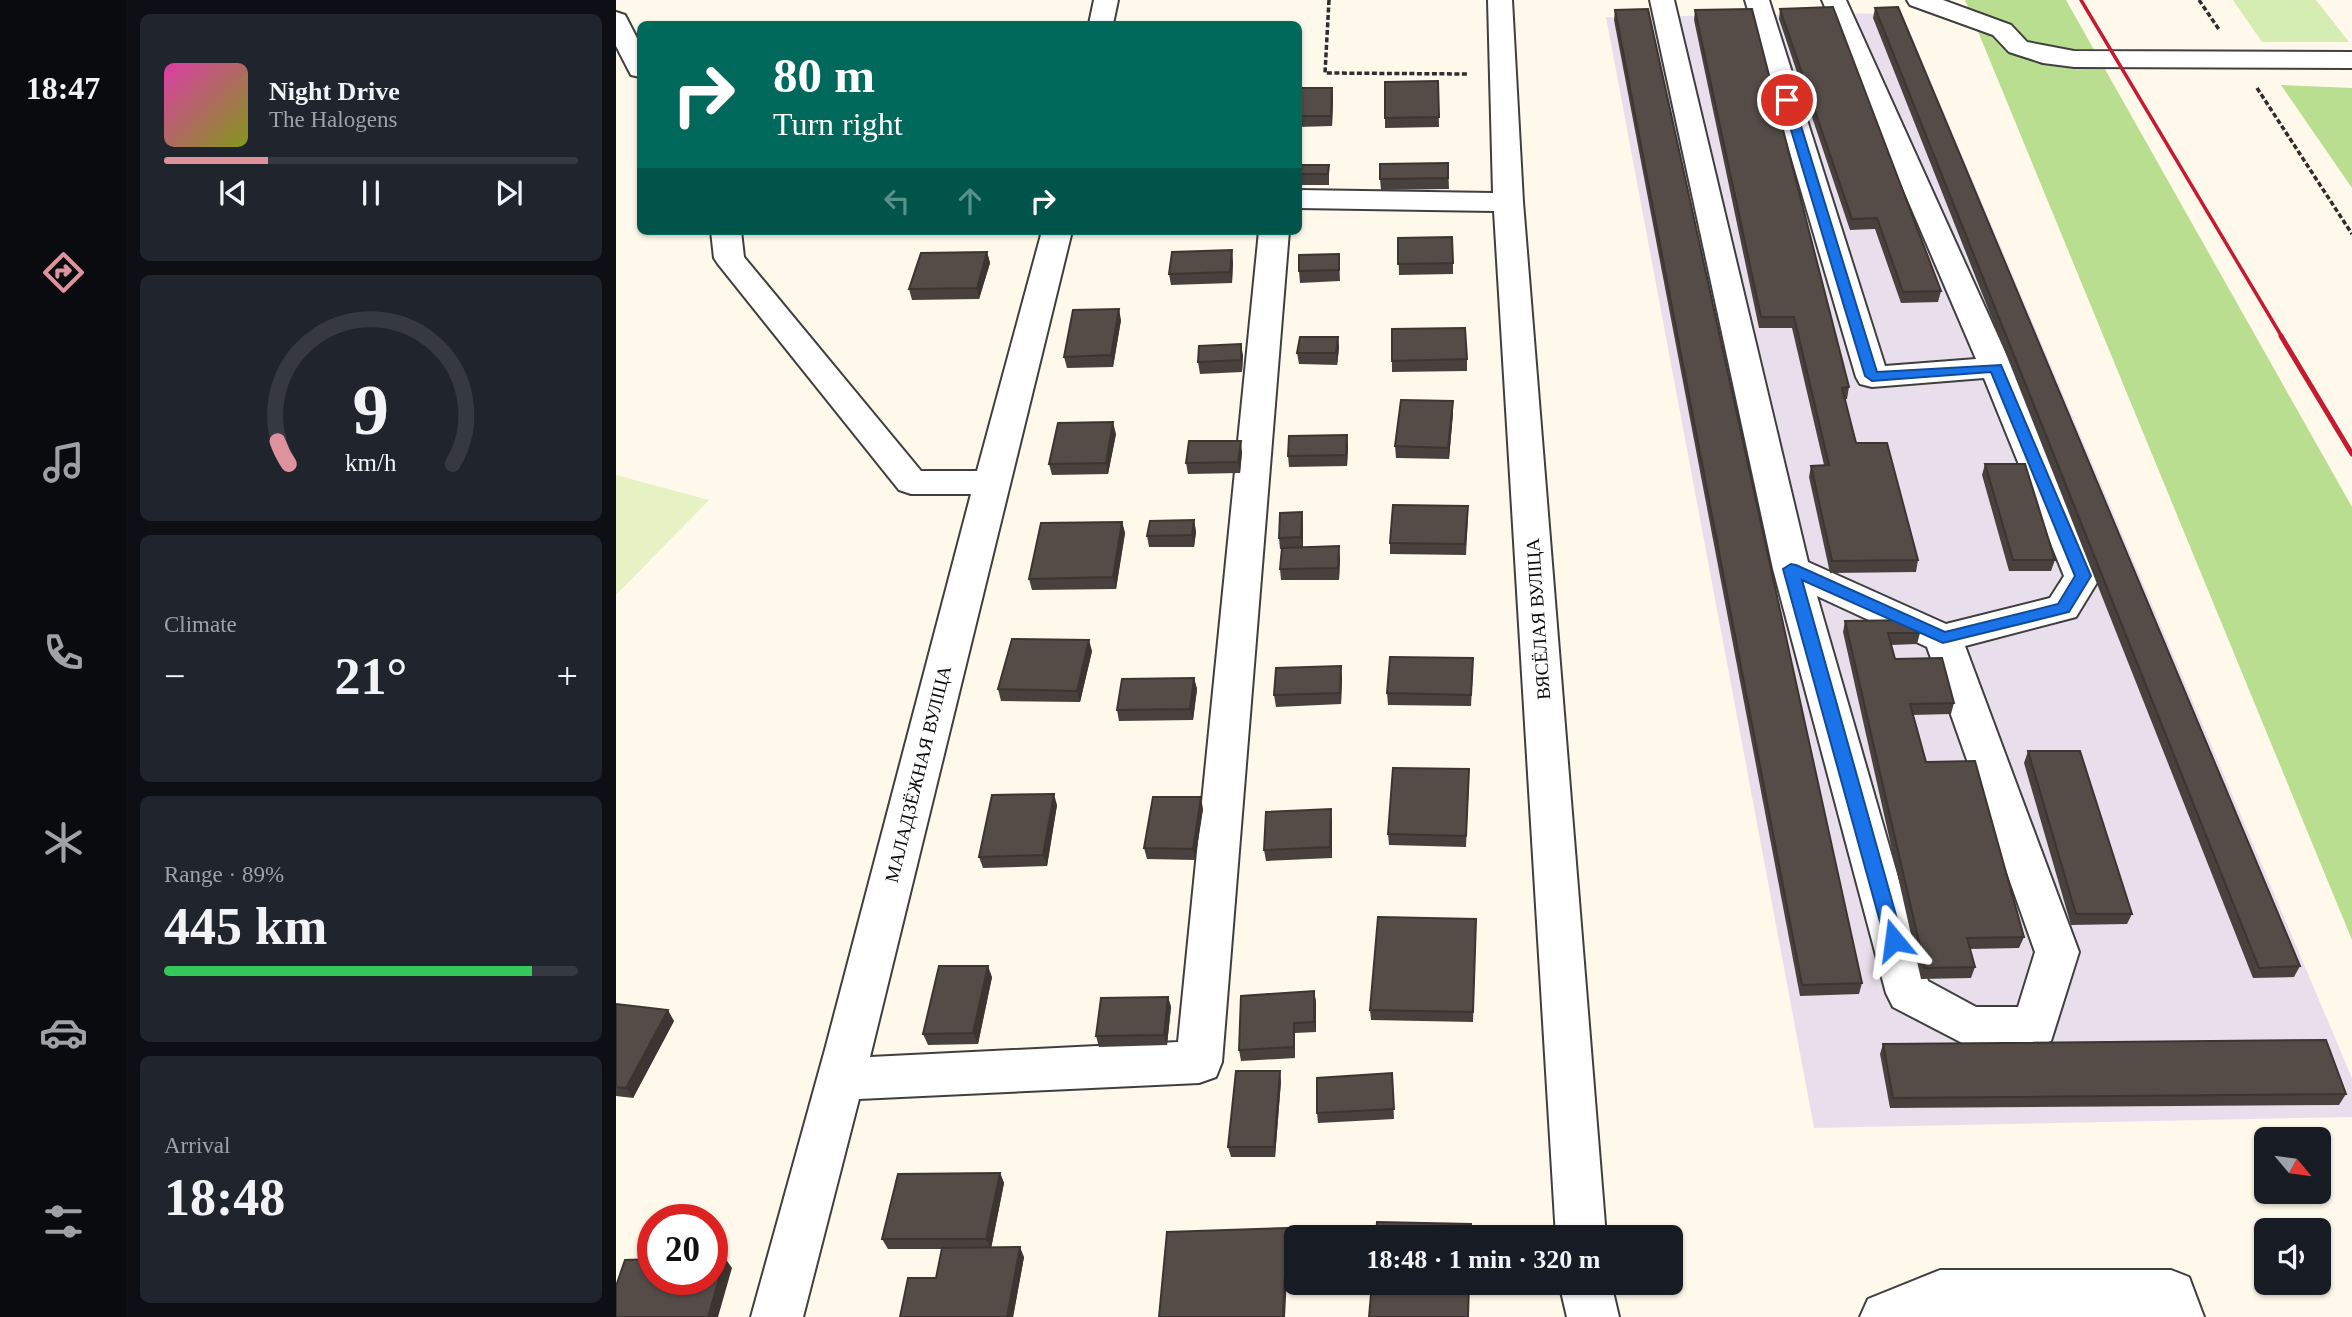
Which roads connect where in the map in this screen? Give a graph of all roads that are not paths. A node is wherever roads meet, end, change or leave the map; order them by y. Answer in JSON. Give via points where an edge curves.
{"nodes":[{"id":1,"x":1106,"y":0,"type":"edge"},
{"id":2,"x":1490,"y":0,"type":"edge"},
{"id":3,"x":1500,"y":0,"type":"edge"},
{"id":4,"x":1511,"y":0,"type":"edge"},
{"id":5,"x":1662,"y":0,"type":"edge"},
{"id":6,"x":1757,"y":0,"type":"edge"},
{"id":7,"x":1834,"y":0,"type":"edge"},
{"id":8,"x":1919,"y":0,"type":"edge"},
{"id":9,"x":616,"y":20,"type":"edge"},
{"id":10,"x":1102,"y":21,"type":"edge"},
{"id":11,"x":2352,"y":60,"type":"edge"},
{"id":12,"x":637,"y":63,"type":"edge"},
{"id":13,"x":1302,"y":199,"type":"edge"},
{"id":14,"x":1508,"y":202,"type":"junction"},
{"id":15,"x":726,"y":235,"type":"edge"},
{"id":16,"x":1056,"y":235,"type":"edge"},
{"id":17,"x":1275,"y":235,"type":"edge"},
{"id":18,"x":1996,"y":368,"type":"junction"},
{"id":19,"x":989,"y":483,"type":"junction"},
{"id":20,"x":1791,"y":569,"type":"junction"},
{"id":21,"x":1943,"y":638,"type":"junction"},
{"id":22,"x":843,"y":1079,"type":"junction"},
{"id":23,"x":1580,"y":1225,"type":"edge"},
{"id":24,"x":1588,"y":1295,"type":"edge"},
{"id":25,"x":777,"y":1317,"type":"edge"},
{"id":26,"x":1593,"y":1317,"type":"edge"},
{"id":27,"x":1886,"y":1317,"type":"edge"},
{"id":28,"x":2178,"y":1317,"type":"edge"}],
"edges":[{"from":1,"to":10,"type":"street"},
{"from":2,"to":3,"type":"street"},
{"from":3,"to":4,"type":"street"},
{"from":3,"to":14,"type":"street","name":"ВЯСЁЛАЯ ВУЛІЦА"},
{"from":5,"to":20,"type":"street"},
{"from":6,"to":18,"type":"street","via":[[1872,376]]},
{"from":7,"to":18,"type":"street"},
{"from":8,"to":11,"type":"street","via":[[2002,30],[2018,47],[2043,55],[2117,62]]},
{"from":9,"to":12,"type":"street"},
{"from":13,"to":14,"type":"street"},
{"from":14,"to":23,"type":"street","name":"ВЯСЁЛАЯ ВУЛІЦА"},
{"from":15,"to":19,"type":"street","via":[[729,258],[911,482]]},
{"from":16,"to":19,"type":"street","name":"МАЛАДЗЁЖНАЯ ВУЛІЦА"},
{"from":17,"to":22,"type":"street","via":[[1199,1062]]},
{"from":18,"to":21,"type":"street","via":[[2083,576],[2063,608]]},
{"from":19,"to":22,"type":"street","name":"МАЛАДЗЁЖНАЯ ВУЛІЦА"},
{"from":20,"to":21,"type":"street"},
{"from":20,"to":21,"type":"street","via":[[1909,993],[1970,1027],[2035,1027],[2057,952]]},
{"from":22,"to":25,"type":"street","name":"МАЛАДЗЁЖНАЯ ВУЛІЦА"},
{"from":24,"to":26,"type":"street"},
{"from":27,"to":28,"type":"street","via":[[1940,1295],[2171,1295]]}]}
